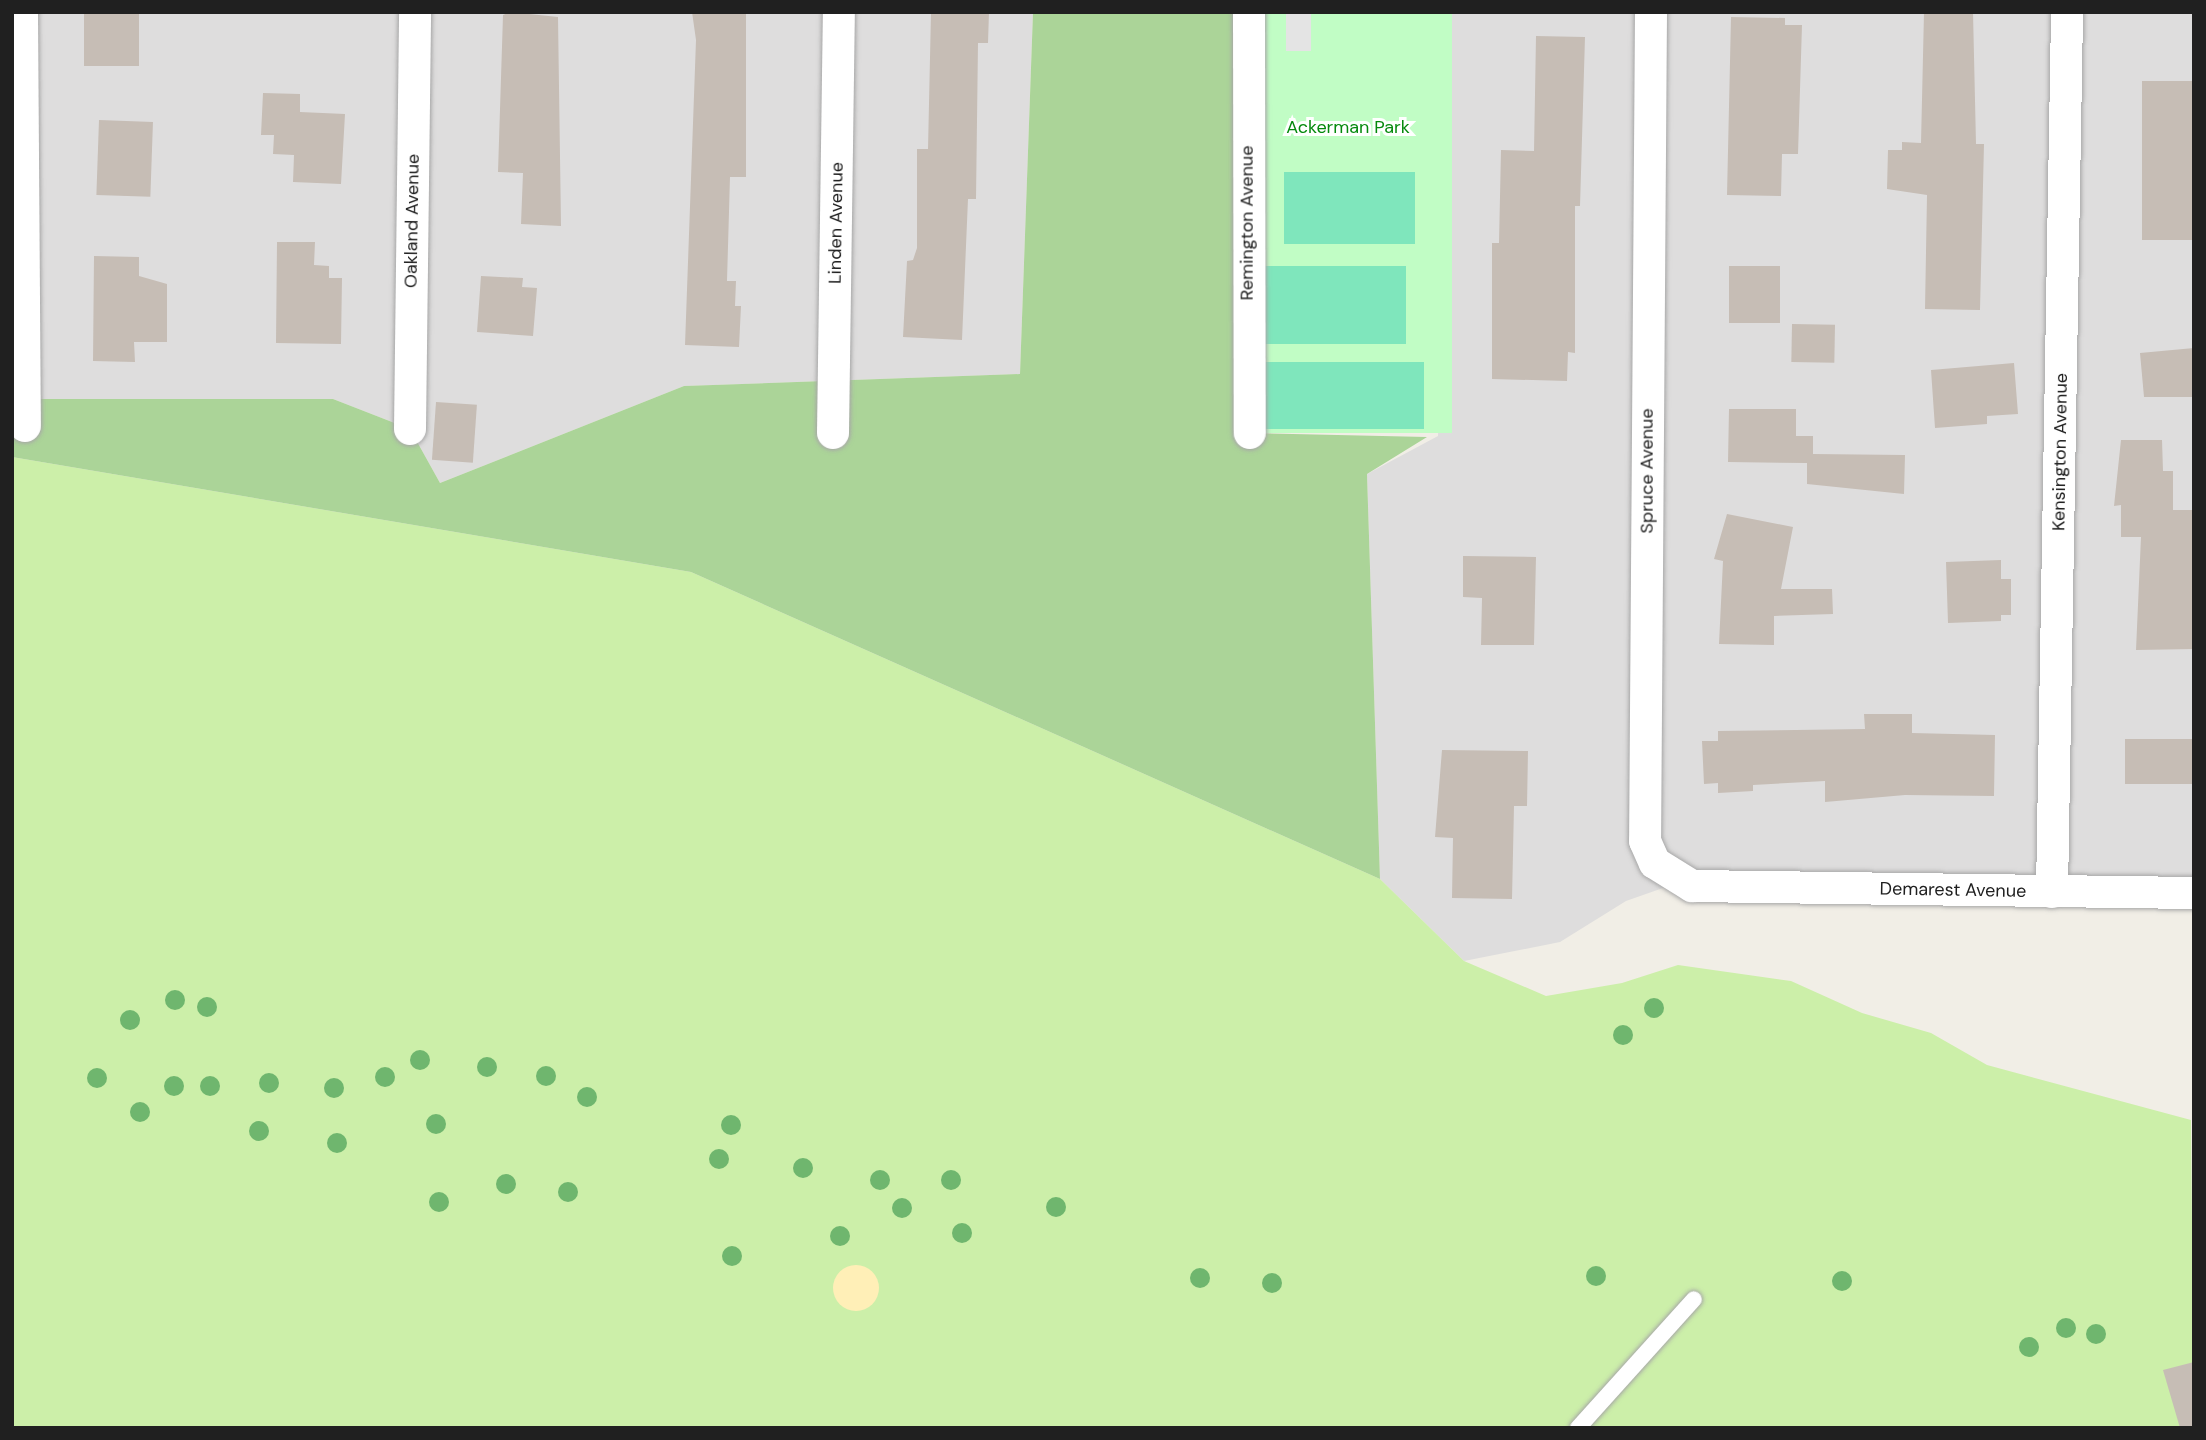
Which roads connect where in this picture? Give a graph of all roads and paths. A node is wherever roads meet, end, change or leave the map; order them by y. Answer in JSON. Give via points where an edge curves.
{"nodes":[{"id":1,"x":22,"y":12,"type":"edge"},
{"id":2,"x":415,"y":12,"type":"edge"},
{"id":3,"x":839,"y":12,"type":"edge"},
{"id":4,"x":1249,"y":12,"type":"edge"},
{"id":5,"x":1651,"y":12,"type":"edge"},
{"id":6,"x":2067,"y":12,"type":"edge"},
{"id":7,"x":25,"y":426,"type":"dead end"},
{"id":8,"x":410,"y":429,"type":"dead end"},
{"id":9,"x":832,"y":433,"type":"dead end"},
{"id":10,"x":1250,"y":433,"type":"dead end"},
{"id":11,"x":1713,"y":887,"type":"joint"},
{"id":12,"x":2052,"y":891,"type":"junction"},
{"id":13,"x":2194,"y":893,"type":"edge"},
{"id":14,"x":1694,"y":1299,"type":"dead end"},
{"id":15,"x":1578,"y":1428,"type":"edge"}],
"edges":[{"from":1,"to":7,"type":"street"},
{"from":2,"to":8,"type":"street","name":"Oakland Avenue"},
{"from":3,"to":9,"type":"street","name":"Linden Avenue"},
{"from":4,"to":10,"type":"street","name":"Remington Avenue"},
{"from":5,"to":11,"type":"street","name":"Spruce Avenue","via":[[1645,841],[1655,863],[1671,878]]},
{"from":6,"to":12,"type":"street","name":"Kensington Avenue"},
{"from":11,"to":12,"type":"street","name":"Demarest Avenue"},
{"from":12,"to":13,"type":"street","name":"Demarest Avenue"},
{"from":14,"to":15,"type":"lane"}]}
